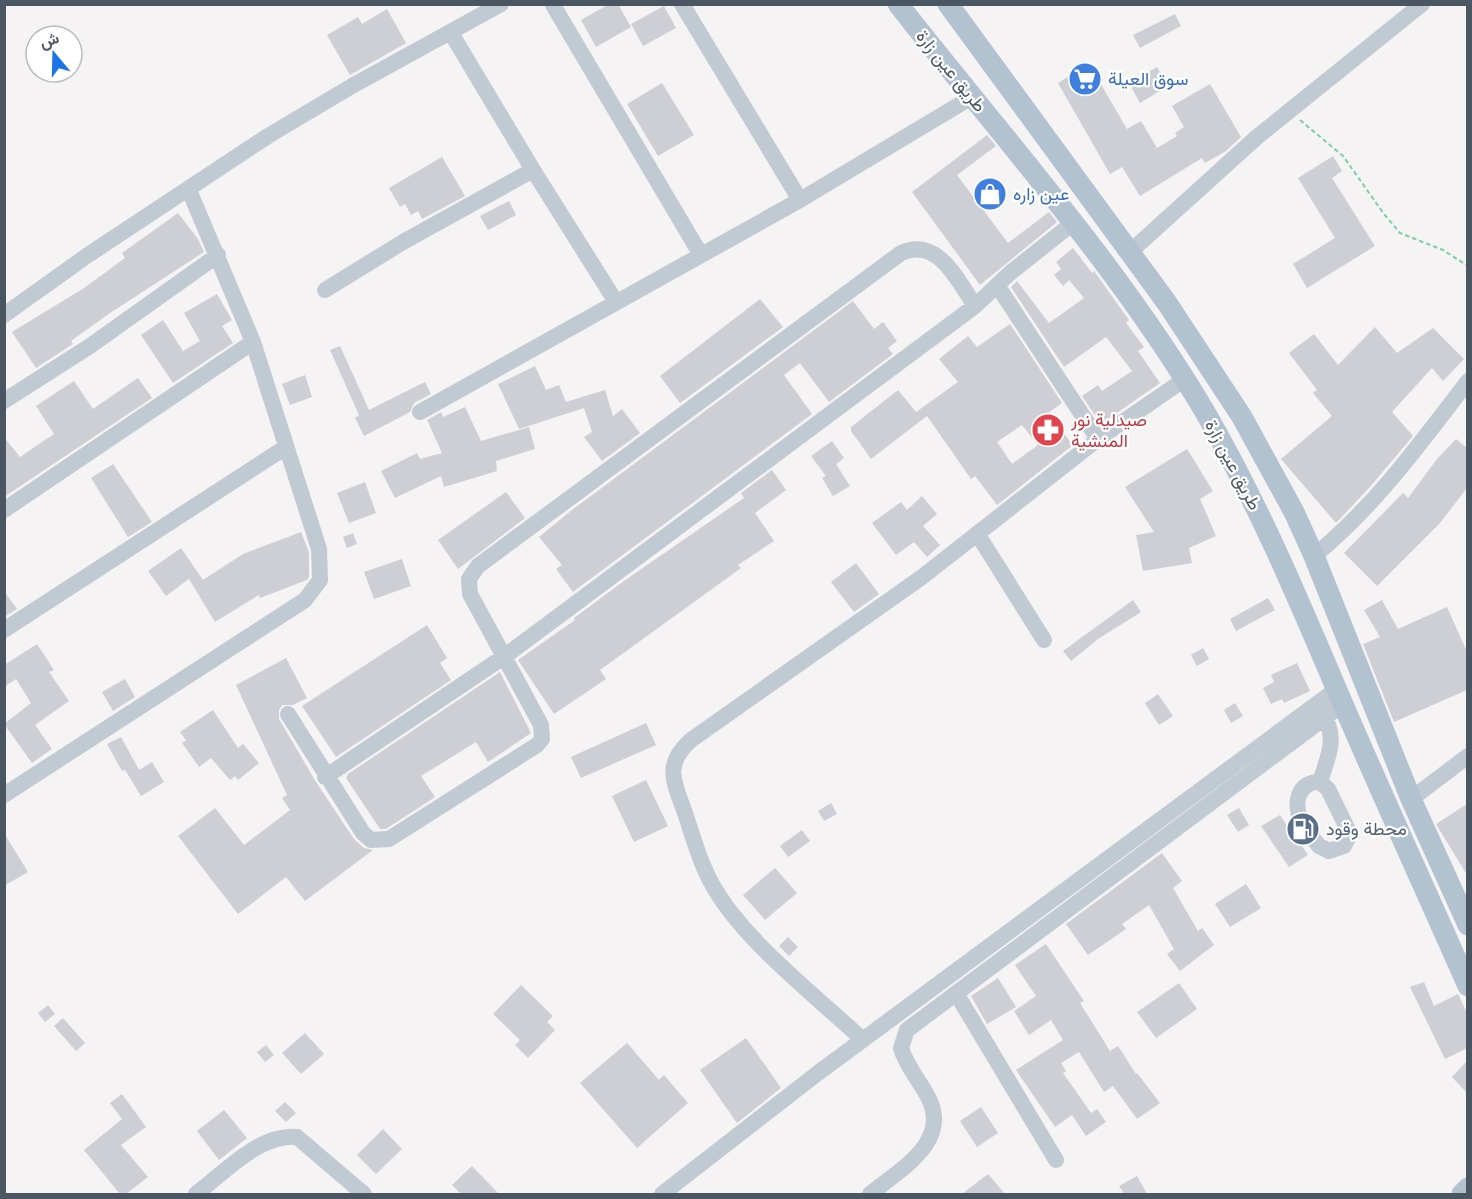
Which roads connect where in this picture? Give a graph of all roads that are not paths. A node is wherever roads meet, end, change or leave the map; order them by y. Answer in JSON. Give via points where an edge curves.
{"nodes":[{"id":1,"x":501,"y":4,"type":"edge"},
{"id":2,"x":682,"y":4,"type":"edge"},
{"id":3,"x":898,"y":4,"type":"edge"},
{"id":4,"x":948,"y":4,"type":"edge"},
{"id":5,"x":1422,"y":4,"type":"edge"},
{"id":6,"x":553,"y":5,"type":"edge"},
{"id":7,"x":451,"y":33,"type":"junction"},
{"id":8,"x":972,"y":97,"type":"junction"},
{"id":9,"x":532,"y":170,"type":"junction"},
{"id":10,"x":189,"y":190,"type":"junction"},
{"id":11,"x":800,"y":201,"type":"junction"},
{"id":12,"x":1073,"y":223,"type":"junction"},
{"id":13,"x":1130,"y":252,"type":"junction"},
{"id":14,"x":218,"y":255,"type":"junction"},
{"id":15,"x":700,"y":255,"type":"junction"},
{"id":16,"x":997,"y":285,"type":"junction"},
{"id":17,"x":325,"y":290,"type":"dead end"},
{"id":18,"x":616,"y":302,"type":"junction"},
{"id":19,"x":975,"y":306,"type":"junction"},
{"id":20,"x":4,"y":315,"type":"edge"},
{"id":21,"x":253,"y":342,"type":"junction"},
{"id":22,"x":1185,"y":379,"type":"junction"},
{"id":23,"x":1467,"y":381,"type":"edge"},
{"id":24,"x":4,"y":401,"type":"edge"},
{"id":25,"x":420,"y":412,"type":"dead end"},
{"id":26,"x":1098,"y":439,"type":"junction"},
{"id":27,"x":286,"y":447,"type":"junction"},
{"id":28,"x":4,"y":510,"type":"edge"},
{"id":29,"x":978,"y":535,"type":"junction"},
{"id":30,"x":1314,"y":556,"type":"junction"},
{"id":31,"x":4,"y":630,"type":"edge"},
{"id":32,"x":1044,"y":640,"type":"dead end"},
{"id":33,"x":505,"y":656,"type":"junction"},
{"id":34,"x":1340,"y":696,"type":"junction"},
{"id":35,"x":1321,"y":711,"type":"junction"},
{"id":36,"x":288,"y":714,"type":"dead end"},
{"id":37,"x":1467,"y":756,"type":"edge"},
{"id":38,"x":326,"y":777,"type":"junction"},
{"id":39,"x":1320,"y":782,"type":"junction"},
{"id":40,"x":4,"y":795,"type":"edge"},
{"id":41,"x":1412,"y":799,"type":"junction"},
{"id":42,"x":1301,"y":820,"type":"dead end"},
{"id":43,"x":1311,"y":836,"type":"dead end"},
{"id":44,"x":1467,"y":925,"type":"edge"},
{"id":45,"x":1467,"y":986,"type":"edge"},
{"id":46,"x":956,"y":993,"type":"junction"},
{"id":47,"x":863,"y":1040,"type":"junction"},
{"id":48,"x":1056,"y":1160,"type":"dead end"},
{"id":49,"x":1467,"y":1188,"type":"edge"},
{"id":50,"x":196,"y":1194,"type":"edge"},
{"id":51,"x":364,"y":1194,"type":"edge"},
{"id":52,"x":662,"y":1194,"type":"edge"},
{"id":53,"x":870,"y":1194,"type":"edge"},
{"id":54,"x":1462,"y":1194,"type":"edge"}],
"edges":[{"from":1,"to":7,"type":"street"},
{"from":2,"to":11,"type":"street"},
{"from":3,"to":8,"type":"main road","name":"طريق عين زارة"},
{"from":4,"to":13,"type":"main road","name":"طريق عين زارة"},
{"from":5,"to":13,"type":"street","via":[[1289,111]]},
{"from":6,"to":15,"type":"street"},
{"from":7,"to":9,"type":"street"},
{"from":7,"to":10,"type":"street","via":[[268,136]]},
{"from":8,"to":11,"type":"street"},
{"from":8,"to":12,"type":"main road","name":"طريق عين زارة"},
{"from":9,"to":17,"type":"street"},
{"from":9,"to":18,"type":"street"},
{"from":10,"to":14,"type":"street"},
{"from":10,"to":20,"type":"street"},
{"from":11,"to":15,"type":"street"},
{"from":12,"to":16,"type":"street"},
{"from":12,"to":22,"type":"main road","name":"طريق عين زارة","via":[[1140,311]]},
{"from":13,"to":30,"type":"main road","name":"طريق عين زارة","via":[[1230,396]]},
{"from":14,"to":21,"type":"street"},
{"from":14,"to":24,"type":"street","via":[[90,346]]},
{"from":15,"to":18,"type":"street"},
{"from":16,"to":19,"type":"street"},
{"from":16,"to":26,"type":"street"},
{"from":18,"to":25,"type":"street"},
{"from":19,"to":33,"type":"street"},
{"from":19,"to":33,"type":"street","via":[[938,256],[926,249],[907,250],[669,424],[471,574],[470,594]]},
{"from":21,"to":27,"type":"street"},
{"from":21,"to":28,"type":"street"},
{"from":22,"to":26,"type":"street"},
{"from":22,"to":34,"type":"main road","name":"طريق عين زارة","via":[[1265,525]]},
{"from":23,"to":30,"type":"street","via":[[1380,494]]},
{"from":26,"to":29,"type":"street"},
{"from":27,"to":31,"type":"street"},
{"from":27,"to":40,"type":"street","via":[[319,549],[320,580],[305,600]]},
{"from":29,"to":32,"type":"street"},
{"from":29,"to":47,"type":"street","via":[[691,740],[678,751],[672,763],[683,809],[717,894],[737,920]]},
{"from":30,"to":41,"type":"main road","name":"طريق عين زارة"},
{"from":33,"to":38,"type":"street"},
{"from":33,"to":38,"type":"street","via":[[542,725],[544,733],[537,745],[380,841],[363,833]]},
{"from":34,"to":35,"type":"street"},
{"from":34,"to":45,"type":"main road","name":"طريق عين زارة"},
{"from":35,"to":39,"type":"street","via":[[1332,739]]},
{"from":35,"to":46,"type":"street"},
{"from":35,"to":47,"type":"street"},
{"from":36,"to":38,"type":"street"},
{"from":37,"to":41,"type":"street"},
{"from":39,"to":42,"type":"street","via":[[1308,784],[1299,793],[1296,807]]},
{"from":39,"to":43,"type":"street","via":[[1328,789],[1350,834],[1344,846],[1329,851]]},
{"from":41,"to":44,"type":"main road","name":"طريق عين زارة"},
{"from":46,"to":48,"type":"street"},
{"from":46,"to":53,"type":"street","via":[[906,1030],[901,1042],[903,1055],[933,1108],[934,1130],[930,1140],[924,1150]]},
{"from":47,"to":52,"type":"street"},
{"from":49,"to":54,"type":"main road"},
{"from":50,"to":51,"type":"street","via":[[243,1158],[284,1135],[297,1137]]}]}
